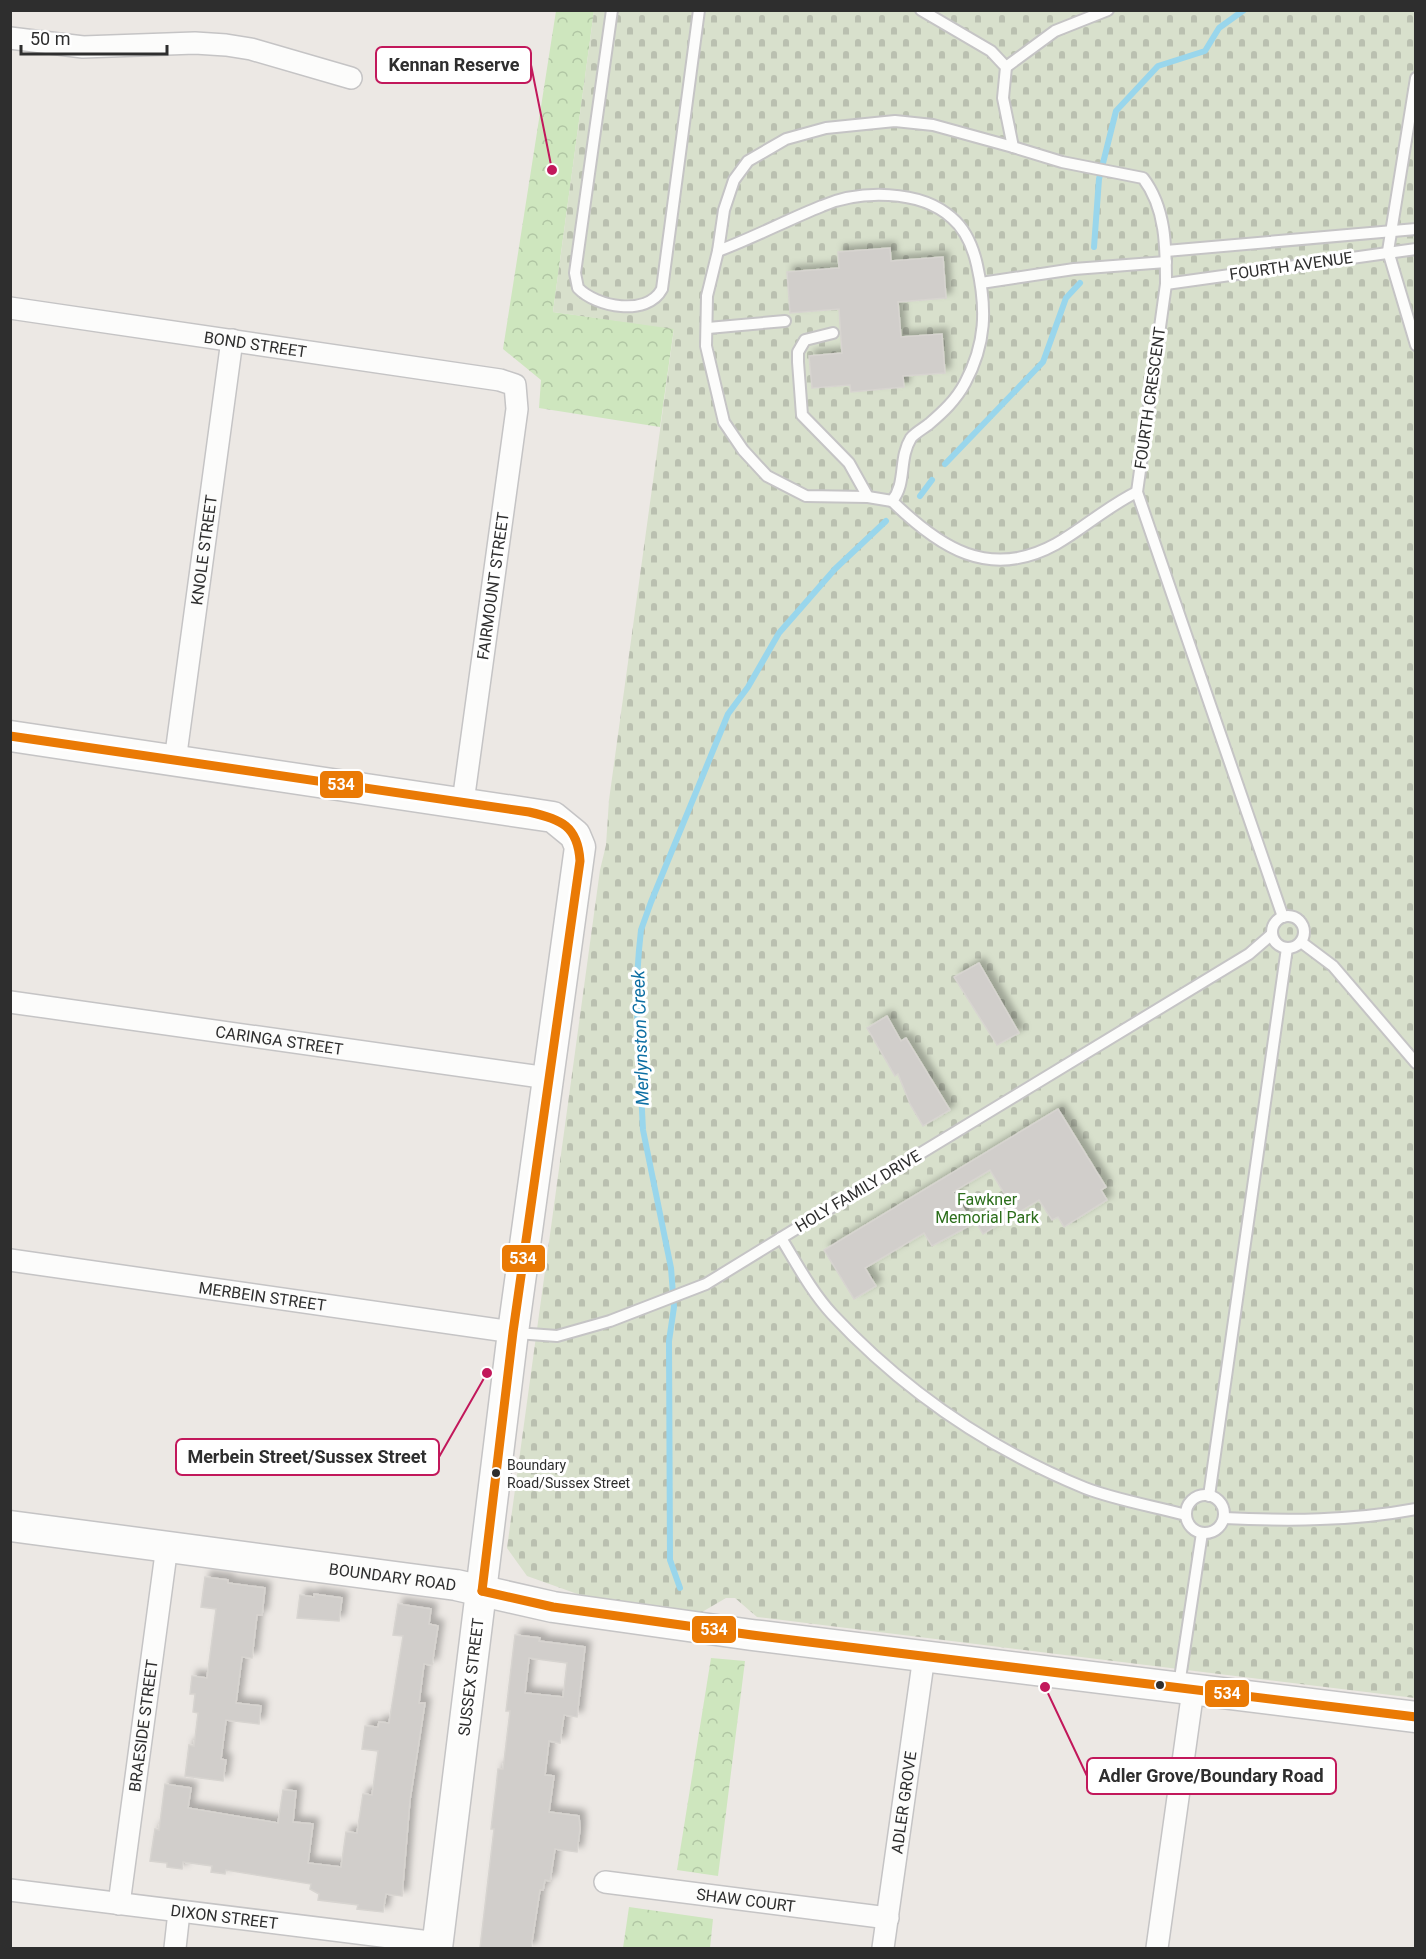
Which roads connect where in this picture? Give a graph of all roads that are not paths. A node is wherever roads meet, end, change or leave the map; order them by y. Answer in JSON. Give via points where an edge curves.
{"nodes":[{"id":1,"x":612,"y":10,"type":"edge"},
{"id":2,"x":699,"y":10,"type":"edge"},
{"id":3,"x":921,"y":10,"type":"edge"},
{"id":4,"x":1107,"y":10,"type":"edge"},
{"id":5,"x":10,"y":38,"type":"edge"},
{"id":6,"x":1006,"y":67,"type":"junction"},
{"id":7,"x":351,"y":78,"type":"dead end"},
{"id":8,"x":1416,"y":78,"type":"edge"},
{"id":9,"x":1013,"y":147,"type":"junction"},
{"id":10,"x":1416,"y":229,"type":"edge"},
{"id":11,"x":1389,"y":231,"type":"junction"},
{"id":12,"x":1416,"y":249,"type":"edge"},
{"id":13,"x":718,"y":251,"type":"junction"},
{"id":14,"x":1388,"y":251,"type":"junction"},
{"id":15,"x":1166,"y":257,"type":"junction"},
{"id":16,"x":981,"y":283,"type":"junction"},
{"id":17,"x":1166,"y":284,"type":"junction"},
{"id":18,"x":10,"y":308,"type":"edge"},
{"id":19,"x":785,"y":321,"type":"dead end"},
{"id":20,"x":708,"y":328,"type":"junction"},
{"id":21,"x":833,"y":333,"type":"dead end"},
{"id":22,"x":232,"y":340,"type":"junction"},
{"id":23,"x":1416,"y":345,"type":"edge"},
{"id":24,"x":500,"y":380,"type":"joint"},
{"id":25,"x":1137,"y":492,"type":"junction"},
{"id":26,"x":868,"y":497,"type":"junction"},
{"id":27,"x":892,"y":501,"type":"junction"},
{"id":28,"x":10,"y":736,"type":"edge"},
{"id":29,"x":175,"y":760,"type":"junction"},
{"id":30,"x":463,"y":802,"type":"junction"},
{"id":31,"x":1283,"y":917,"type":"junction"},
{"id":32,"x":1272,"y":934,"type":"junction"},
{"id":33,"x":1301,"y":942,"type":"junction"},
{"id":34,"x":1287,"y":948,"type":"junction"},
{"id":35,"x":10,"y":1002,"type":"edge"},
{"id":36,"x":1416,"y":1063,"type":"edge"},
{"id":37,"x":548,"y":1078,"type":"junction"},
{"id":38,"x":781,"y":1238,"type":"junction"},
{"id":39,"x":10,"y":1260,"type":"edge"},
{"id":40,"x":513,"y":1332,"type":"junction"},
{"id":41,"x":1209,"y":1496,"type":"junction"},
{"id":42,"x":1416,"y":1509,"type":"edge"},
{"id":43,"x":1186,"y":1515,"type":"junction"},
{"id":44,"x":1224,"y":1518,"type":"junction"},
{"id":45,"x":10,"y":1526,"type":"edge"},
{"id":46,"x":1202,"y":1533,"type":"junction"},
{"id":47,"x":167,"y":1546,"type":"junction"},
{"id":48,"x":482,"y":1591,"type":"junction"},
{"id":49,"x":924,"y":1656,"type":"junction"},
{"id":50,"x":1186,"y":1689,"type":"junction"},
{"id":51,"x":1416,"y":1717,"type":"edge"},
{"id":52,"x":605,"y":1882,"type":"dead end"},
{"id":53,"x":10,"y":1890,"type":"edge"},
{"id":54,"x":119,"y":1904,"type":"junction"},
{"id":55,"x":179,"y":1912,"type":"junction"},
{"id":56,"x":888,"y":1918,"type":"junction"},
{"id":57,"x":438,"y":1946,"type":"edge"},
{"id":58,"x":175,"y":1948,"type":"edge"},
{"id":59,"x":884,"y":1948,"type":"edge"},
{"id":60,"x":1157,"y":1948,"type":"edge"}],
"edges":[{"from":1,"to":2,"type":"lane","via":[[575,273],[578,288],[596,301],[631,306],[651,302],[662,289]]},
{"from":3,"to":6,"type":"lane","via":[[992,51]]},
{"from":4,"to":6,"type":"lane","via":[[1054,31]]},
{"from":5,"to":7,"type":"street","via":[[83,47],[225,45]]},
{"from":6,"to":9,"type":"lane","via":[[1003,98]]},
{"from":8,"to":11,"type":"lane"},
{"from":9,"to":13,"type":"lane","name":"FOURTH CRESCENT","via":[[933,125],[895,121],[850,123],[786,139],[748,161],[734,180],[723,210]]},
{"from":9,"to":15,"type":"lane","name":"FOURTH CRESCENT","via":[[1143,178],[1160,210]]},
{"from":10,"to":11,"type":"lane","name":"FOURTH AVENUE"},
{"from":11,"to":14,"type":"lane"},
{"from":11,"to":15,"type":"lane","name":"FOURTH AVENUE"},
{"from":12,"to":14,"type":"lane","name":"FOURTH AVENUE"},
{"from":13,"to":16,"type":"lane","via":[[823,205],[867,196],[903,197],[938,207],[964,231]]},
{"from":13,"to":20,"type":"lane","name":"FOURTH CRESCENT","via":[[707,296]]},
{"from":14,"to":17,"type":"lane","name":"FOURTH AVENUE"},
{"from":14,"to":23,"type":"lane"},
{"from":15,"to":16,"type":"lane","name":"FOURTH AVENUE"},
{"from":15,"to":17,"type":"lane","name":"FOURTH CRESCENT"},
{"from":16,"to":27,"type":"lane","via":[[984,320],[978,356],[948,407],[912,437],[901,464],[900,491]]},
{"from":17,"to":25,"type":"lane","name":"FOURTH CRESCENT"},
{"from":18,"to":22,"type":"street","name":"BOND STREET"},
{"from":19,"to":20,"type":"lane"},
{"from":20,"to":26,"type":"lane","name":"FOURTH CRESCENT","via":[[706,346],[724,422],[743,450],[768,476],[806,496]]},
{"from":21,"to":26,"type":"lane","via":[[805,340],[798,351],[802,415],[849,463]]},
{"from":22,"to":24,"type":"street","name":"BOND STREET"},
{"from":22,"to":29,"type":"street","name":"KNOLE STREET"},
{"from":24,"to":30,"type":"street","name":"FAIRMOUNT STREET","via":[[515,385],[518,409]]},
{"from":25,"to":27,"type":"lane","via":[[1111,504],[1056,544],[1017,558],[1000,559],[968,556],[938,541]]},
{"from":25,"to":31,"type":"lane","name":"FOURTH CRESCENT"},
{"from":26,"to":27,"type":"lane","name":"FOURTH CRESCENT"},
{"from":28,"to":29,"type":"street"},
{"from":29,"to":30,"type":"street"},
{"from":30,"to":37,"type":"street","name":"SUSSEX STREET","via":[[554,817],[575,835],[580,848]]},
{"from":31,"to":32,"type":"lane","via":[[1274,924]]},
{"from":31,"to":33,"type":"lane","via":[[1292,916],[1301,922],[1305,931]]},
{"from":32,"to":34,"type":"lane","via":[[1279,945]]},
{"from":32,"to":38,"type":"lane","name":"HOLY FAMILY DRIVE","via":[[1249,954]]},
{"from":33,"to":34,"type":"lane"},
{"from":33,"to":36,"type":"lane","via":[[1333,966]]},
{"from":34,"to":41,"type":"lane"},
{"from":35,"to":37,"type":"street","name":"CARINGA STREET"},
{"from":37,"to":40,"type":"street","name":"SUSSEX STREET"},
{"from":38,"to":40,"type":"lane","via":[[687,1292],[580,1331],[557,1336]]},
{"from":38,"to":43,"type":"lane","name":"HOLY FAMILY DRIVE","via":[[831,1313],[899,1378],[947,1416],[996,1447],[1087,1488]]},
{"from":39,"to":40,"type":"street","name":"MERBEIN STREET"},
{"from":40,"to":48,"type":"street","name":"SUSSEX STREET"},
{"from":41,"to":43,"type":"lane","via":[[1193,1499]]},
{"from":41,"to":44,"type":"lane","via":[[1220,1502]]},
{"from":42,"to":44,"type":"lane","via":[[1345,1518]]},
{"from":43,"to":46,"type":"lane","via":[[1192,1529]]},
{"from":44,"to":46,"type":"lane","via":[[1213,1532]]},
{"from":45,"to":47,"type":"street","name":"BOUNDARY ROAD"},
{"from":46,"to":50,"type":"lane"},
{"from":47,"to":48,"type":"street","name":"BOUNDARY ROAD"},
{"from":47,"to":54,"type":"street","name":"BRAESIDE STREET"},
{"from":48,"to":49,"type":"street","name":"BOUNDARY ROAD","via":[[553,1607]]},
{"from":48,"to":57,"type":"street","name":"SUSSEX STREET"},
{"from":49,"to":50,"type":"street","name":"BOUNDARY ROAD"},
{"from":49,"to":56,"type":"street","name":"ADLER GROVE"},
{"from":50,"to":51,"type":"street","name":"BOUNDARY ROAD"},
{"from":50,"to":60,"type":"street"},
{"from":52,"to":56,"type":"street","name":"SHAW COURT"},
{"from":53,"to":54,"type":"street","name":"DIXON STREET"},
{"from":54,"to":55,"type":"street","name":"DIXON STREET"},
{"from":55,"to":57,"type":"street","name":"DIXON STREET"},
{"from":55,"to":58,"type":"street"},
{"from":56,"to":59,"type":"street","name":"ADLER GROVE"}]}
